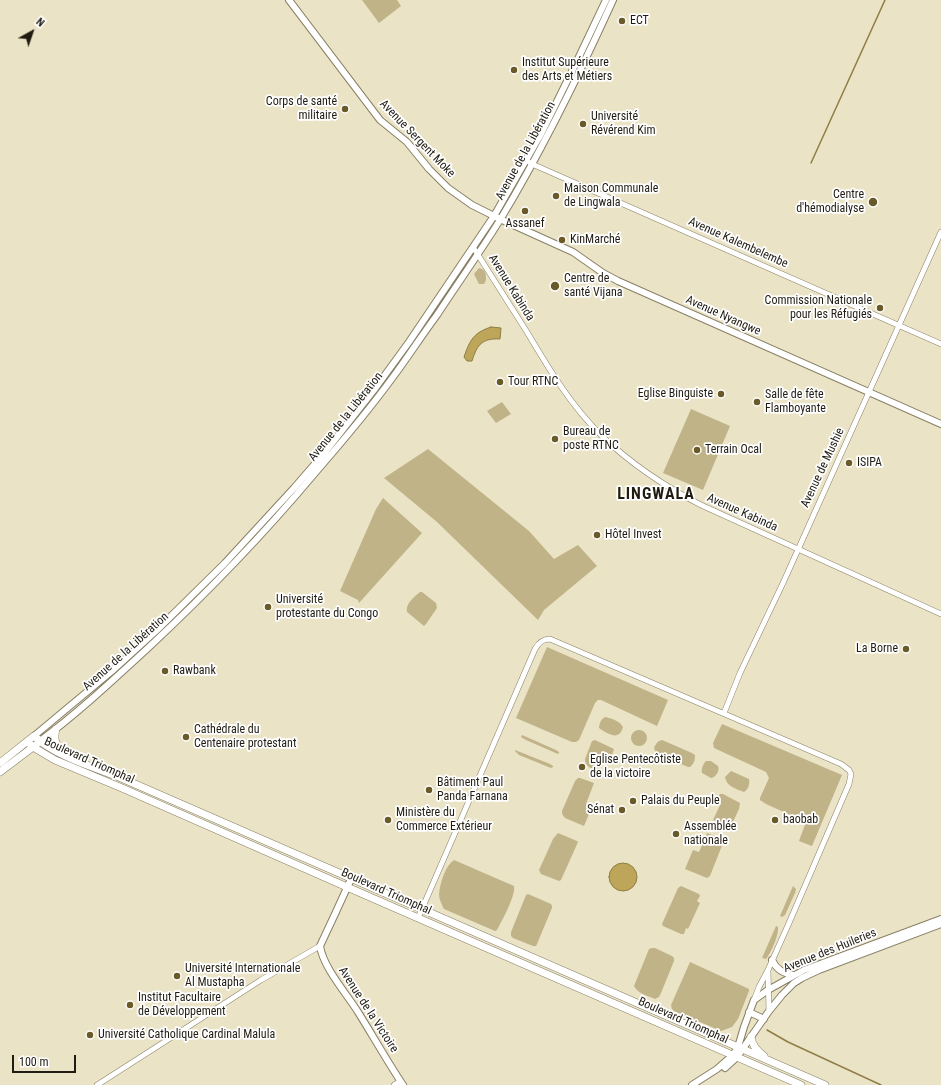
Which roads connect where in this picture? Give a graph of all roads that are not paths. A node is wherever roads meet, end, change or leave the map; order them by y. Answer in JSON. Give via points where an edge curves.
{"nodes":[{"id":1,"x":289,"y":0,"type":"edge"},
{"id":2,"x":606,"y":0,"type":"edge"},
{"id":3,"x":613,"y":0,"type":"edge"},
{"id":4,"x":529,"y":162,"type":"junction"},
{"id":5,"x":494,"y":216,"type":"junction"},
{"id":6,"x":500,"y":220,"type":"junction"},
{"id":7,"x":941,"y":232,"type":"edge"},
{"id":8,"x":473,"y":247,"type":"junction"},
{"id":9,"x":478,"y":255,"type":"junction"},
{"id":10,"x":898,"y":326,"type":"junction"},
{"id":11,"x":941,"y":344,"type":"edge"},
{"id":12,"x":870,"y":392,"type":"junction"},
{"id":13,"x":941,"y":424,"type":"edge"},
{"id":14,"x":798,"y":548,"type":"junction"},
{"id":15,"x":941,"y":614,"type":"edge"},
{"id":16,"x":724,"y":713,"type":"junction"},
{"id":17,"x":56,"y":729,"type":"junction"},
{"id":18,"x":37,"y":739,"type":"junction"},
{"id":19,"x":30,"y":744,"type":"junction"},
{"id":20,"x":22,"y":755,"type":"junction"},
{"id":21,"x":67,"y":757,"type":"junction"},
{"id":22,"x":55,"y":760,"type":"junction"},
{"id":23,"x":0,"y":763,"type":"edge"},
{"id":24,"x":0,"y":772,"type":"edge"},
{"id":25,"x":350,"y":879,"type":"junction"},
{"id":26,"x":347,"y":887,"type":"junction"},
{"id":27,"x":421,"y":909,"type":"junction"},
{"id":28,"x":418,"y":918,"type":"junction"},
{"id":29,"x":941,"y":919,"type":"edge"},
{"id":30,"x":941,"y":924,"type":"edge"},
{"id":31,"x":320,"y":946,"type":"junction"},
{"id":32,"x":772,"y":960,"type":"junction"},
{"id":33,"x":818,"y":968,"type":"junction"},
{"id":34,"x":768,"y":970,"type":"junction"},
{"id":35,"x":794,"y":975,"type":"junction"},
{"id":36,"x":768,"y":990,"type":"junction"},
{"id":37,"x":754,"y":1000,"type":"junction"},
{"id":38,"x":769,"y":1011,"type":"junction"},
{"id":39,"x":749,"y":1012,"type":"junction"},
{"id":40,"x":764,"y":1019,"type":"junction"},
{"id":41,"x":751,"y":1037,"type":"junction"},
{"id":42,"x":740,"y":1048,"type":"junction"},
{"id":43,"x":735,"y":1056,"type":"junction"},
{"id":44,"x":772,"y":1062,"type":"junction"},
{"id":45,"x":401,"y":1083,"type":"edge"},
{"id":46,"x":97,"y":1085,"type":"edge"},
{"id":47,"x":394,"y":1085,"type":"edge"},
{"id":48,"x":692,"y":1085,"type":"edge"},
{"id":49,"x":699,"y":1085,"type":"edge"},
{"id":50,"x":801,"y":1085,"type":"edge"},
{"id":51,"x":825,"y":1085,"type":"edge"}],
"edges":[{"from":1,"to":5,"type":"main road","name":"Avenue Sergent Moke","via":[[380,120],[407,142],[448,188],[472,205]]},
{"from":2,"to":4,"type":"main road","name":"Avenue de la Libération"},
{"from":3,"to":4,"type":"main road","name":"Avenue de la Libération","via":[[568,96]]},
{"from":4,"to":5,"type":"main road","name":"Avenue de la Libération"},
{"from":4,"to":6,"type":"main road","name":"Avenue de la Libération"},
{"from":4,"to":10,"type":"street","name":"Avenue Kalembelembe"},
{"from":5,"to":6,"type":"main road","name":"Avenue Sergent Moke"},
{"from":5,"to":8,"type":"main road","name":"Avenue de la Libération"},
{"from":6,"to":9,"type":"main road","name":"Avenue de la Libération"},
{"from":6,"to":12,"type":"main road","name":"Avenue Nyangwe","via":[[574,252],[618,281]]},
{"from":7,"to":10,"type":"street","name":"Avenue de Mushie"},
{"from":8,"to":9,"type":"street","name":"Avenue Kabinda"},
{"from":8,"to":18,"type":"main road","name":"Avenue de la Libération","via":[[405,348],[334,442],[294,488],[225,563],[157,630]]},
{"from":9,"to":14,"type":"street","name":"Avenue Kabinda","via":[[552,373],[587,419],[610,443],[638,468],[673,490]]},
{"from":9,"to":17,"type":"main road","name":"Avenue de la Libération","via":[[392,378],[287,506],[233,565],[173,624]]},
{"from":10,"to":11,"type":"street","name":"Avenue Kalembelembe"},
{"from":10,"to":12,"type":"street","name":"Avenue de Mushie"},
{"from":12,"to":13,"type":"main road","name":"Avenue Nyangwe"},
{"from":12,"to":14,"type":"street","name":"Avenue de Mushie"},
{"from":14,"to":15,"type":"street","name":"Avenue Kabinda"},
{"from":14,"to":16,"type":"street","name":"Avenue de Mushie"},
{"from":16,"to":27,"type":"street","via":[[550,639],[542,640],[537,645]]},
{"from":16,"to":32,"type":"street","via":[[841,764],[851,774],[837,813]]},
{"from":17,"to":18,"type":"main road","name":"Avenue de la Libération"},
{"from":17,"to":21,"type":"highway","via":[[55,742]]},
{"from":18,"to":19,"type":"highway","name":"Avenue de la Libération"},
{"from":18,"to":21,"type":"highway","name":"Boulevard Triomphal"},
{"from":19,"to":20,"type":"highway","name":"Avenue de la Libération"},
{"from":19,"to":22,"type":"highway","name":"Boulevard Triomphal"},
{"from":19,"to":23,"type":"highway","name":"Avenue de la Libération"},
{"from":20,"to":22,"type":"highway","via":[[40,754]]},
{"from":20,"to":24,"type":"highway","name":"Avenue de la Libération"},
{"from":21,"to":25,"type":"highway","name":"Boulevard Triomphal"},
{"from":22,"to":26,"type":"highway","name":"Boulevard Triomphal"},
{"from":25,"to":26,"type":"main road"},
{"from":25,"to":27,"type":"highway","name":"Boulevard Triomphal"},
{"from":26,"to":28,"type":"highway","name":"Boulevard Triomphal"},
{"from":26,"to":31,"type":"main road"},
{"from":27,"to":28,"type":"street"},
{"from":27,"to":42,"type":"highway","name":"Boulevard Triomphal"},
{"from":28,"to":43,"type":"highway","name":"Boulevard Triomphal"},
{"from":29,"to":33,"type":"main road","name":"Avenue des Huileries"},
{"from":30,"to":33,"type":"main road","name":"Avenue des Huileries"},
{"from":31,"to":45,"type":"main road","name":"Avenue de la Victoire","via":[[329,970]]},
{"from":31,"to":46,"type":"street","via":[[261,980]]},
{"from":32,"to":34,"type":"street"},
{"from":32,"to":35,"type":"main road","via":[[778,969]]},
{"from":33,"to":35,"type":"main road","name":"Avenue des Huileries"},
{"from":33,"to":38,"type":"main road","name":"Avenue des Huileries","via":[[794,984]]},
{"from":34,"to":36,"type":"street"},
{"from":34,"to":37,"type":"street"},
{"from":35,"to":36,"type":"main road","name":"Avenue des Huileries"},
{"from":36,"to":37,"type":"main road","name":"Avenue des Huileries"},
{"from":36,"to":38,"type":"street"},
{"from":37,"to":39,"type":"main road"},
{"from":38,"to":40,"type":"main road","name":"Avenue des Huileries"},
{"from":39,"to":40,"type":"main road"},
{"from":39,"to":42,"type":"main road"},
{"from":40,"to":41,"type":"main road","name":"Avenue des Huileries"},
{"from":41,"to":42,"type":"main road","name":"Avenue des Huileries"},
{"from":41,"to":44,"type":"highway","via":[[755,1048]]},
{"from":42,"to":43,"type":"main road"},
{"from":42,"to":44,"type":"highway","name":"Boulevard Triomphal"},
{"from":43,"to":48,"type":"main road"},
{"from":43,"to":49,"type":"main road","via":[[718,1073]]},
{"from":43,"to":50,"type":"highway","name":"Boulevard Triomphal"},
{"from":44,"to":51,"type":"highway","name":"Boulevard Triomphal"},
{"from":45,"to":47,"type":"street"}]}
